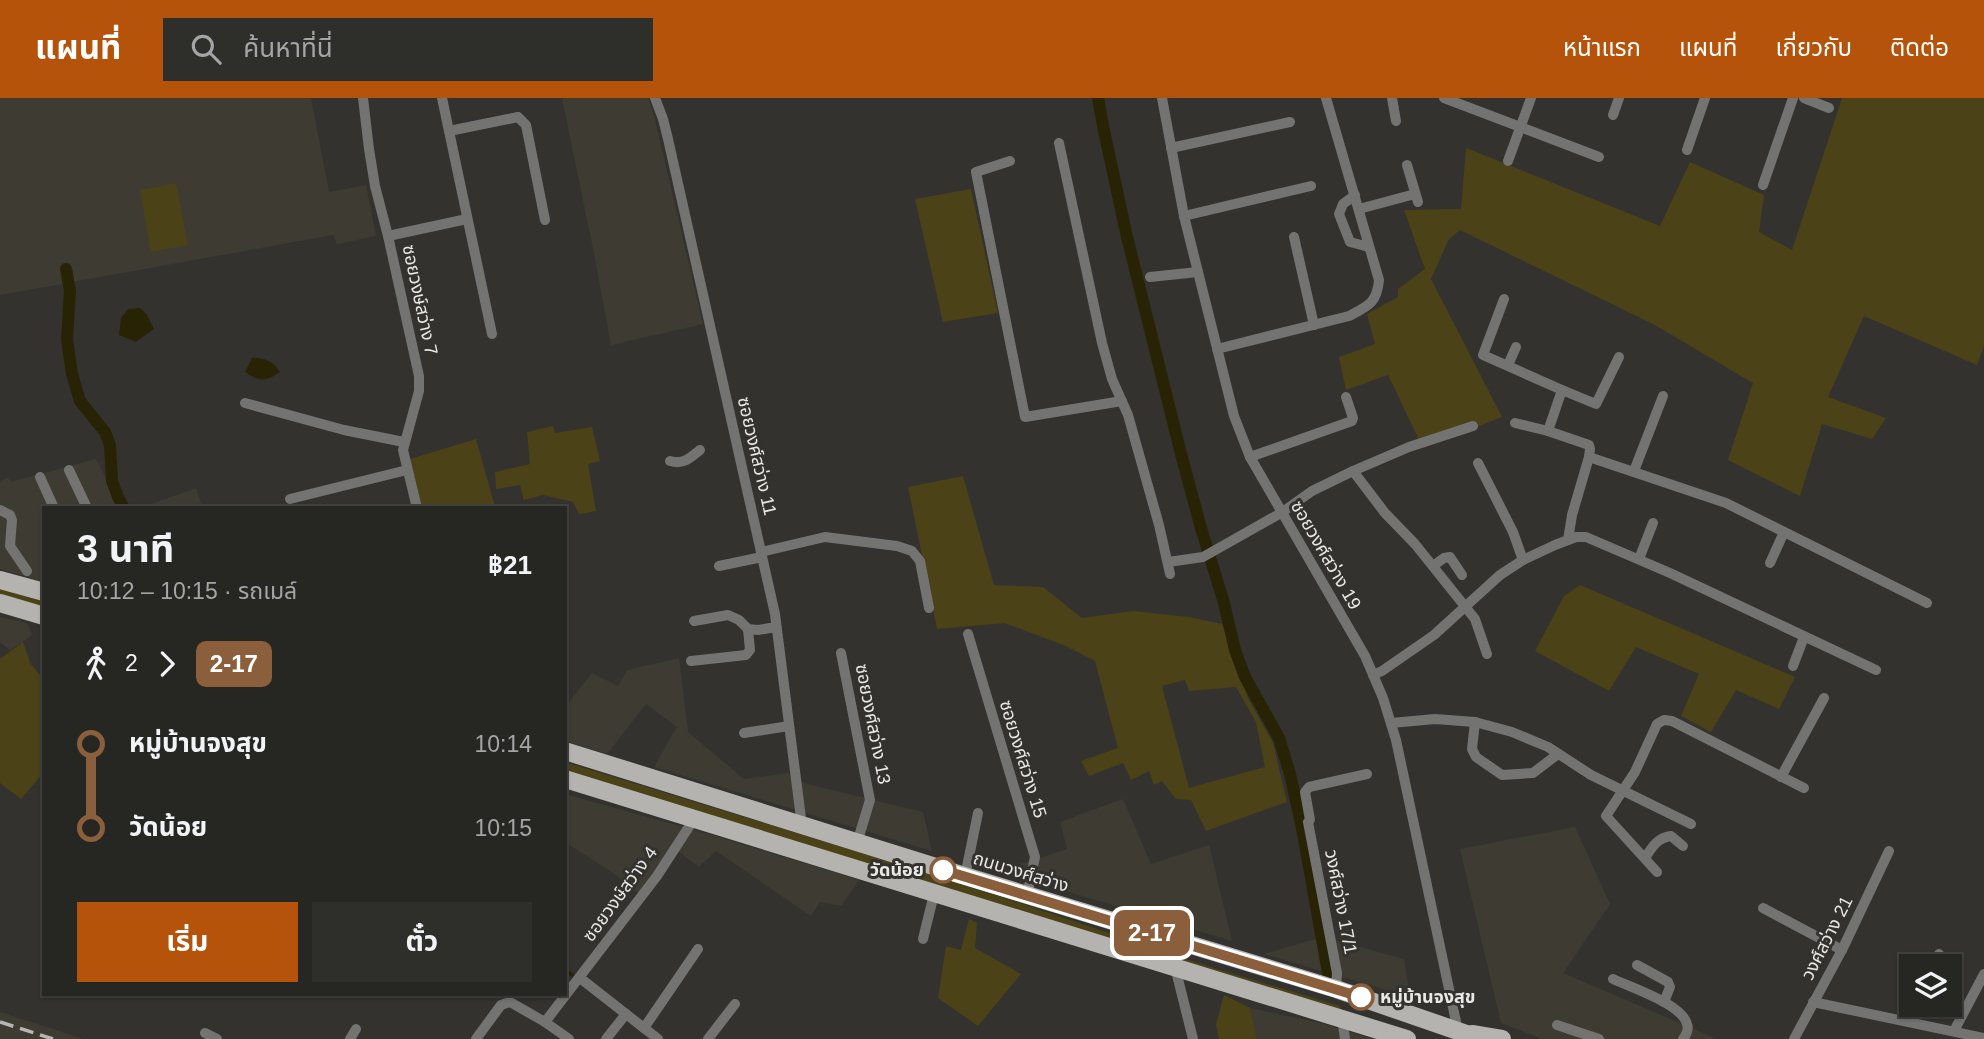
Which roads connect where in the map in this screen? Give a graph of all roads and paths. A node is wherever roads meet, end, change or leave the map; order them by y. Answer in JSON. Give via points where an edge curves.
{"nodes":[{"id":1,"x":363,"y":98,"type":"edge"},
{"id":2,"x":442,"y":98,"type":"edge"},
{"id":3,"x":655,"y":98,"type":"edge"},
{"id":4,"x":1162,"y":98,"type":"edge"},
{"id":5,"x":1326,"y":98,"type":"edge"},
{"id":6,"x":1392,"y":98,"type":"edge"},
{"id":7,"x":1444,"y":98,"type":"edge"},
{"id":8,"x":1531,"y":98,"type":"edge"},
{"id":9,"x":1619,"y":98,"type":"edge"},
{"id":10,"x":1705,"y":98,"type":"edge"},
{"id":11,"x":1793,"y":98,"type":"edge"},
{"id":12,"x":1804,"y":98,"type":"edge"},
{"id":13,"x":1829,"y":108,"type":"dead end"},
{"id":14,"x":1613,"y":115,"type":"dead end"},
{"id":15,"x":1290,"y":121,"type":"dead end"},
{"id":16,"x":1396,"y":121,"type":"dead end"},
{"id":17,"x":1521,"y":127,"type":"junction"},
{"id":18,"x":449,"y":131,"type":"junction"},
{"id":19,"x":1059,"y":143,"type":"dead end"},
{"id":20,"x":1171,"y":148,"type":"junction"},
{"id":21,"x":1688,"y":150,"type":"dead end"},
{"id":22,"x":1599,"y":157,"type":"dead end"},
{"id":23,"x":1010,"y":161,"type":"dead end"},
{"id":24,"x":1508,"y":161,"type":"dead end"},
{"id":25,"x":1407,"y":165,"type":"dead end"},
{"id":26,"x":1763,"y":185,"type":"dead end"},
{"id":27,"x":1311,"y":186,"type":"dead end"},
{"id":28,"x":1354,"y":195,"type":"junction"},
{"id":29,"x":1359,"y":209,"type":"junction"},
{"id":30,"x":1184,"y":216,"type":"junction"},
{"id":31,"x":467,"y":219,"type":"junction"},
{"id":32,"x":545,"y":220,"type":"dead end"},
{"id":33,"x":388,"y":236,"type":"junction"},
{"id":34,"x":1294,"y":237,"type":"dead end"},
{"id":35,"x":1370,"y":247,"type":"junction"},
{"id":36,"x":1198,"y":272,"type":"junction"},
{"id":37,"x":1150,"y":277,"type":"dead end"},
{"id":38,"x":1504,"y":299,"type":"dead end"},
{"id":39,"x":1314,"y":325,"type":"junction"},
{"id":40,"x":492,"y":334,"type":"dead end"},
{"id":41,"x":1516,"y":347,"type":"dead end"},
{"id":42,"x":1217,"y":349,"type":"junction"},
{"id":43,"x":1619,"y":357,"type":"dead end"},
{"id":44,"x":1508,"y":365,"type":"junction"},
{"id":45,"x":1562,"y":390,"type":"junction"},
{"id":46,"x":1663,"y":396,"type":"dead end"},
{"id":47,"x":1346,"y":397,"type":"dead end"},
{"id":48,"x":1122,"y":401,"type":"junction"},
{"id":49,"x":245,"y":403,"type":"dead end"},
{"id":50,"x":1515,"y":423,"type":"dead end"},
{"id":51,"x":1473,"y":426,"type":"dead end"},
{"id":52,"x":1548,"y":431,"type":"junction"},
{"id":53,"x":404,"y":442,"type":"junction"},
{"id":54,"x":700,"y":450,"type":"dead end"},
{"id":55,"x":1250,"y":457,"type":"junction"},
{"id":56,"x":1589,"y":457,"type":"junction"},
{"id":57,"x":670,"y":461,"type":"dead end"},
{"id":58,"x":1478,"y":463,"type":"dead end"},
{"id":59,"x":69,"y":470,"type":"dead end"},
{"id":60,"x":407,"y":470,"type":"junction"},
{"id":61,"x":1353,"y":471,"type":"junction"},
{"id":62,"x":1634,"y":471,"type":"junction"},
{"id":63,"x":40,"y":477,"type":"dead end"},
{"id":64,"x":290,"y":499,"type":"dead end"},
{"id":65,"x":53,"y":506,"type":"edge"},
{"id":66,"x":86,"y":506,"type":"edge"},
{"id":67,"x":416,"y":506,"type":"edge"},
{"id":68,"x":0,"y":510,"type":"edge"},
{"id":69,"x":1281,"y":513,"type":"junction"},
{"id":70,"x":1653,"y":523,"type":"dead end"},
{"id":71,"x":1784,"y":532,"type":"junction"},
{"id":72,"x":1568,"y":540,"type":"junction"},
{"id":73,"x":5,"y":545,"type":"edge"},
{"id":74,"x":761,"y":555,"type":"junction"},
{"id":75,"x":1639,"y":559,"type":"junction"},
{"id":76,"x":1523,"y":560,"type":"junction"},
{"id":77,"x":1770,"y":562,"type":"dead end"},
{"id":78,"x":719,"y":566,"type":"dead end"},
{"id":79,"x":1433,"y":566,"type":"junction"},
{"id":80,"x":27,"y":571,"type":"dead end"},
{"id":81,"x":1462,"y":576,"type":"dead end"},
{"id":82,"x":0,"y":580,"type":"edge"},
{"id":83,"x":42,"y":591,"type":"edge"},
{"id":84,"x":0,"y":603,"type":"edge"},
{"id":85,"x":1927,"y":603,"type":"dead end"},
{"id":86,"x":1464,"y":606,"type":"junction"},
{"id":87,"x":929,"y":608,"type":"dead end"},
{"id":88,"x":42,"y":615,"type":"edge"},
{"id":89,"x":694,"y":621,"type":"dead end"},
{"id":90,"x":776,"y":627,"type":"junction"},
{"id":91,"x":748,"y":629,"type":"junction"},
{"id":92,"x":968,"y":634,"type":"dead end"},
{"id":93,"x":1804,"y":637,"type":"junction"},
{"id":94,"x":841,"y":653,"type":"dead end"},
{"id":95,"x":1487,"y":654,"type":"dead end"},
{"id":96,"x":691,"y":661,"type":"dead end"},
{"id":97,"x":1793,"y":666,"type":"dead end"},
{"id":98,"x":1876,"y":670,"type":"dead end"},
{"id":99,"x":1373,"y":675,"type":"junction"},
{"id":100,"x":1824,"y":698,"type":"dead end"},
{"id":101,"x":1475,"y":722,"type":"junction"},
{"id":102,"x":1391,"y":723,"type":"junction"},
{"id":103,"x":789,"y":726,"type":"junction"},
{"id":104,"x":744,"y":733,"type":"dead end"},
{"id":105,"x":567,"y":752,"type":"edge"},
{"id":106,"x":1558,"y":754,"type":"junction"},
{"id":107,"x":1367,"y":774,"type":"dead end"},
{"id":108,"x":1781,"y":777,"type":"junction"},
{"id":109,"x":567,"y":780,"type":"edge"},
{"id":110,"x":1804,"y":788,"type":"dead end"},
{"id":111,"x":1622,"y":791,"type":"junction"},
{"id":112,"x":978,"y":813,"type":"dead end"},
{"id":113,"x":694,"y":819,"type":"junction"},
{"id":114,"x":1691,"y":824,"type":"dead end"},
{"id":115,"x":802,"y":825,"type":"junction"},
{"id":116,"x":857,"y":843,"type":"junction"},
{"id":117,"x":1683,"y":846,"type":"dead end"},
{"id":118,"x":1889,"y":851,"type":"dead end"},
{"id":119,"x":1645,"y":858,"type":"junction"},
{"id":120,"x":1657,"y":872,"type":"dead end"},
{"id":121,"x":965,"y":876,"type":"junction"},
{"id":122,"x":934,"y":894,"type":"junction"},
{"id":123,"x":1027,"y":896,"type":"junction"},
{"id":124,"x":1763,"y":908,"type":"dead end"},
{"id":125,"x":923,"y":939,"type":"dead end"},
{"id":126,"x":698,"y":949,"type":"dead end"},
{"id":127,"x":1842,"y":950,"type":"junction"},
{"id":128,"x":1637,"y":965,"type":"dead end"},
{"id":129,"x":1175,"y":967,"type":"junction"},
{"id":130,"x":1984,"y":974,"type":"edge"},
{"id":131,"x":580,"y":978,"type":"junction"},
{"id":132,"x":1613,"y":979,"type":"dead end"},
{"id":133,"x":1336,"y":989,"type":"junction"},
{"id":134,"x":567,"y":994,"type":"edge"},
{"id":135,"x":566,"y":996,"type":"edge"},
{"id":136,"x":1664,"y":1002,"type":"junction"},
{"id":137,"x":1813,"y":1002,"type":"junction"},
{"id":138,"x":735,"y":1004,"type":"dead end"},
{"id":139,"x":626,"y":1014,"type":"junction"},
{"id":140,"x":1904,"y":1017,"type":"edge"},
{"id":141,"x":1342,"y":1018,"type":"junction"},
{"id":142,"x":1903,"y":1020,"type":"junction"},
{"id":143,"x":545,"y":1022,"type":"junction"},
{"id":144,"x":1557,"y":1024,"type":"dead end"},
{"id":145,"x":644,"y":1028,"type":"junction"},
{"id":146,"x":1954,"y":1031,"type":"junction"},
{"id":147,"x":205,"y":1033,"type":"dead end"},
{"id":148,"x":1468,"y":1034,"type":"edge"},
{"id":149,"x":1595,"y":1038,"type":"edge"},
{"id":150,"x":1984,"y":1038,"type":"edge"},
{"id":151,"x":216,"y":1039,"type":"edge"},
{"id":152,"x":476,"y":1039,"type":"edge"},
{"id":153,"x":569,"y":1039,"type":"edge"},
{"id":154,"x":606,"y":1039,"type":"edge"},
{"id":155,"x":658,"y":1039,"type":"edge"},
{"id":156,"x":708,"y":1039,"type":"edge"},
{"id":157,"x":1192,"y":1039,"type":"edge"},
{"id":158,"x":1345,"y":1039,"type":"edge"},
{"id":159,"x":1407,"y":1039,"type":"edge"},
{"id":160,"x":1502,"y":1039,"type":"edge"},
{"id":161,"x":1683,"y":1039,"type":"edge"},
{"id":162,"x":1794,"y":1039,"type":"edge"}],
"edges":[{"from":1,"to":33,"type":"street","name":"ซอยวงษ์สว่าง 7","via":[[375,186]]},
{"from":2,"to":18,"type":"street"},
{"from":3,"to":74,"type":"street","name":"ซอยวงศ์สว่าง 11"},
{"from":4,"to":20,"type":"street","name":"ซอยวงศ์สว่าง 19"},
{"from":5,"to":28,"type":"street"},
{"from":6,"to":16,"type":"street"},
{"from":7,"to":17,"type":"street"},
{"from":8,"to":17,"type":"street"},
{"from":9,"to":14,"type":"street"},
{"from":10,"to":21,"type":"street"},
{"from":11,"to":26,"type":"street"},
{"from":12,"to":13,"type":"street"},
{"from":15,"to":20,"type":"street"},
{"from":17,"to":22,"type":"street"},
{"from":17,"to":24,"type":"street"},
{"from":18,"to":31,"type":"street"},
{"from":18,"to":32,"type":"street","via":[[518,117],[523,120]]},
{"from":19,"to":48,"type":"street","via":[[1102,343]]},
{"from":20,"to":30,"type":"street","name":"ซอยวงศ์สว่าง 19"},
{"from":23,"to":48,"type":"street","via":[[976,172],[1025,417]]},
{"from":25,"to":29,"type":"street","via":[[1416,198]]},
{"from":27,"to":30,"type":"street"},
{"from":28,"to":29,"type":"street"},
{"from":28,"to":35,"type":"street","via":[[1339,214],[1350,242]]},
{"from":29,"to":35,"type":"street"},
{"from":30,"to":36,"type":"street","name":"ซอยวงศ์สว่าง 19"},
{"from":31,"to":33,"type":"street"},
{"from":31,"to":40,"type":"street"},
{"from":33,"to":53,"type":"street","name":"ซอยวงษ์สว่าง 7","via":[[419,376]]},
{"from":34,"to":39,"type":"street"},
{"from":35,"to":39,"type":"street","via":[[1378,294],[1368,306],[1349,316]]},
{"from":36,"to":37,"type":"street"},
{"from":36,"to":42,"type":"street","name":"ซอยวงศ์สว่าง 19"},
{"from":38,"to":44,"type":"street","via":[[1482,353]]},
{"from":39,"to":42,"type":"street"},
{"from":41,"to":44,"type":"street"},
{"from":42,"to":55,"type":"street","name":"ซอยวงศ์สว่าง 19"},
{"from":43,"to":45,"type":"street","via":[[1596,404]]},
{"from":44,"to":45,"type":"street"},
{"from":45,"to":52,"type":"street"},
{"from":46,"to":62,"type":"street"},
{"from":47,"to":55,"type":"street","via":[[1352,421]]},
{"from":48,"to":69,"type":"street","via":[[1169,568],[1203,557]]},
{"from":49,"to":53,"type":"street"},
{"from":50,"to":52,"type":"street"},
{"from":51,"to":61,"type":"street"},
{"from":52,"to":56,"type":"street","via":[[1589,445]]},
{"from":53,"to":60,"type":"street","name":"ซอยวงษ์สว่าง 7"},
{"from":54,"to":57,"type":"street","via":[[688,461]]},
{"from":55,"to":69,"type":"street","name":"ซอยวงศ์สว่าง 19"},
{"from":56,"to":62,"type":"street"},
{"from":56,"to":72,"type":"street"},
{"from":58,"to":76,"type":"street"},
{"from":59,"to":66,"type":"street"},
{"from":60,"to":64,"type":"street"},
{"from":60,"to":67,"type":"street","name":"ซอยวงษ์สว่าง 7"},
{"from":61,"to":69,"type":"street"},
{"from":61,"to":79,"type":"street"},
{"from":62,"to":71,"type":"street","via":[[1726,503]]},
{"from":63,"to":65,"type":"street"},
{"from":68,"to":73,"type":"street","via":[[12,520]]},
{"from":69,"to":99,"type":"street","name":"ซอยวงศ์สว่าง 19"},
{"from":70,"to":75,"type":"street"},
{"from":71,"to":77,"type":"street"},
{"from":71,"to":85,"type":"street"},
{"from":72,"to":75,"type":"street","via":[[1586,537]]},
{"from":72,"to":76,"type":"street"},
{"from":73,"to":80,"type":"street"},
{"from":74,"to":78,"type":"street"},
{"from":74,"to":87,"type":"street","via":[[825,537],[897,546],[912,551],[920,561]]},
{"from":74,"to":90,"type":"street","name":"ซอยวงศ์สว่าง 11"},
{"from":75,"to":93,"type":"street"},
{"from":76,"to":86,"type":"street"},
{"from":79,"to":81,"type":"street","via":[[1450,557]]},
{"from":79,"to":86,"type":"street"},
{"from":82,"to":83,"type":"main road"},
{"from":84,"to":88,"type":"main road"},
{"from":86,"to":95,"type":"street","via":[[1475,619]]},
{"from":86,"to":99,"type":"street","via":[[1434,635]]},
{"from":89,"to":91,"type":"street","via":[[728,615]]},
{"from":90,"to":91,"type":"street"},
{"from":90,"to":103,"type":"street","name":"ซอยวงศ์สว่าง 11"},
{"from":91,"to":96,"type":"street","via":[[750,650],[746,656]]},
{"from":92,"to":123,"type":"street","name":"ซอยวงศ์สว่าง 15","via":[[1035,857]]},
{"from":93,"to":97,"type":"street"},
{"from":93,"to":98,"type":"street"},
{"from":94,"to":116,"type":"street","name":"ซอยวงศ์สว่าง 13","via":[[870,800]]},
{"from":99,"to":102,"type":"street","name":"ซอยวงศ์สว่าง 19"},
{"from":100,"to":108,"type":"street"},
{"from":101,"to":102,"type":"street"},
{"from":101,"to":106,"type":"street","via":[[1512,732]]},
{"from":101,"to":106,"type":"street","via":[[1472,749],[1476,757],[1502,775],[1533,774]]},
{"from":102,"to":148,"type":"street","name":"ซอยวงศ์สว่าง 19"},
{"from":103,"to":104,"type":"street"},
{"from":103,"to":115,"type":"street","name":"ซอยวงศ์สว่าง 11"},
{"from":105,"to":115,"type":"main road","name":"ถนนวงศ์สว่าง"},
{"from":106,"to":111,"type":"street"},
{"from":107,"to":133,"type":"street","name":"วงศ์สว่าง 17/1","via":[[1309,787],[1305,792]]},
{"from":108,"to":110,"type":"street"},
{"from":108,"to":111,"type":"street","via":[[1664,720],[1657,724]]},
{"from":109,"to":113,"type":"main road"},
{"from":111,"to":114,"type":"street"},
{"from":111,"to":119,"type":"street","via":[[1606,817]]},
{"from":112,"to":121,"type":"street"},
{"from":113,"to":122,"type":"main road"},
{"from":113,"to":131,"type":"street","name":"ซอยวงษ์สว่าง 4"},
{"from":115,"to":116,"type":"main road","name":"ถนนวงศ์สว่าง"},
{"from":116,"to":121,"type":"main road","name":"ถนนวงศ์สว่าง"},
{"from":117,"to":119,"type":"street","via":[[1671,836],[1662,837]]},
{"from":118,"to":127,"type":"street","name":"วงศ์สว่าง 21"},
{"from":119,"to":120,"type":"street"},
{"from":121,"to":123,"type":"main road","name":"ถนนวงศ์สว่าง"},
{"from":122,"to":125,"type":"street"},
{"from":122,"to":129,"type":"main road"},
{"from":123,"to":133,"type":"main road","name":"ถนนวงศ์สว่าง"},
{"from":124,"to":127,"type":"street"},
{"from":126,"to":145,"type":"street"},
{"from":127,"to":137,"type":"street","name":"วงศ์สว่าง 21"},
{"from":128,"to":136,"type":"street","via":[[1668,982]]},
{"from":129,"to":141,"type":"main road"},
{"from":129,"to":157,"type":"street"},
{"from":130,"to":146,"type":"street"},
{"from":131,"to":134,"type":"street","name":"ซอยวงษ์สว่าง 4"},
{"from":131,"to":139,"type":"street"},
{"from":132,"to":136,"type":"street"},
{"from":133,"to":148,"type":"main road","name":"ถนนวงศ์สว่าง"},
{"from":135,"to":143,"type":"street","name":"ซอยวงษ์สว่าง 4"},
{"from":136,"to":161,"type":"street","via":[[1688,1024]]},
{"from":137,"to":142,"type":"street"},
{"from":137,"to":162,"type":"street","name":"วงศ์สว่าง 21"},
{"from":138,"to":156,"type":"street"},
{"from":139,"to":145,"type":"street"},
{"from":139,"to":154,"type":"street"},
{"from":140,"to":142,"type":"street"},
{"from":141,"to":158,"type":"street"},
{"from":141,"to":159,"type":"main road"},
{"from":142,"to":146,"type":"street"},
{"from":143,"to":152,"type":"street","via":[[506,1003]]},
{"from":143,"to":153,"type":"street"},
{"from":144,"to":149,"type":"street"},
{"from":145,"to":155,"type":"street"},
{"from":146,"to":150,"type":"street"},
{"from":147,"to":151,"type":"street"},
{"from":148,"to":160,"type":"main road","name":"ถนนวงศ์สว่าง"}]}
